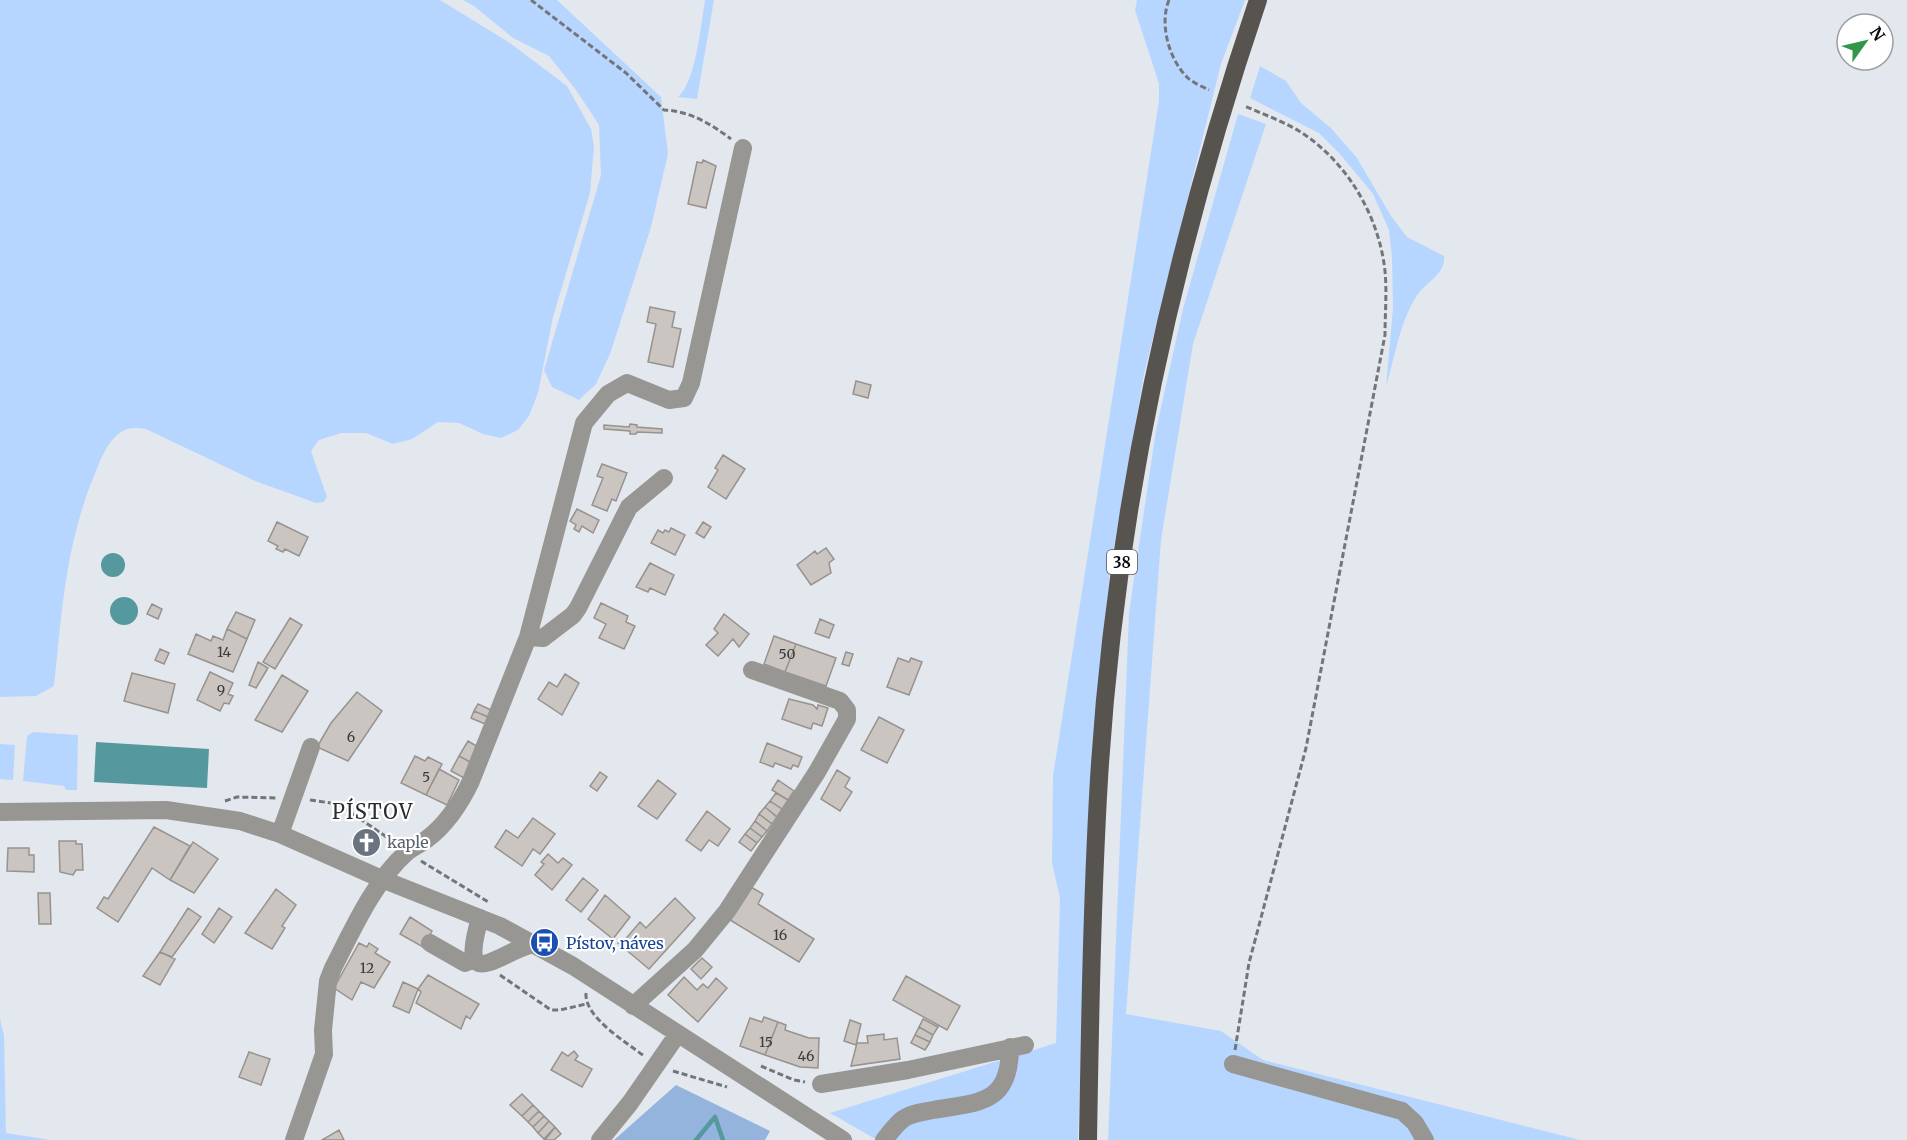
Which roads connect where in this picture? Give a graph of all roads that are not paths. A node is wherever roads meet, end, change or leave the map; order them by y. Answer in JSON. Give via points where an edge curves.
{"nodes":[{"id":1,"x":1258,"y":0,"type":"edge"},
{"id":2,"x":743,"y":148,"type":"road end"},
{"id":3,"x":664,"y":478,"type":"dead end"},
{"id":4,"x":528,"y":637,"type":"junction"},
{"id":5,"x":753,"y":670,"type":"dead end"},
{"id":6,"x":311,"y":747,"type":"dead end"},
{"id":7,"x":0,"y":812,"type":"edge"},
{"id":8,"x":280,"y":834,"type":"junction"},
{"id":9,"x":384,"y":880,"type":"junction"},
{"id":10,"x":480,"y":918,"type":"junction"},
{"id":11,"x":430,"y":943,"type":"dead end"},
{"id":12,"x":534,"y":944,"type":"junction"},
{"id":13,"x":484,"y":961,"type":"junction"},
{"id":14,"x":633,"y":1006,"type":"junction"},
{"id":15,"x":677,"y":1035,"type":"junction"},
{"id":16,"x":1233,"y":1064,"type":"road end"},
{"id":17,"x":821,"y":1084,"type":"dead end"},
{"id":18,"x":294,"y":1140,"type":"edge"},
{"id":19,"x":600,"y":1140,"type":"edge"},
{"id":20,"x":843,"y":1140,"type":"edge"},
{"id":21,"x":884,"y":1140,"type":"edge"},
{"id":22,"x":1088,"y":1140,"type":"edge"},
{"id":23,"x":1425,"y":1140,"type":"edge"}],
"edges":[{"from":1,"to":22,"type":"main road","number":"38","via":[[1199,187],[1174,286],[1126,532],[1099,777]]},
{"from":2,"to":4,"type":"street","via":[[691,382],[684,398],[669,400],[627,383],[608,394],[584,423]]},
{"from":3,"to":4,"type":"street","via":[[629,507],[573,615],[543,638]]},
{"from":4,"to":9,"type":"street","via":[[460,803],[429,838],[407,852]]},
{"from":5,"to":14,"type":"street","via":[[840,701],[847,710],[847,719],[812,781],[727,911],[695,950]]},
{"from":6,"to":8,"type":"street"},
{"from":7,"to":8,"type":"street","via":[[166,810],[240,821]]},
{"from":8,"to":9,"type":"street"},
{"from":9,"to":10,"type":"street"},
{"from":9,"to":18,"type":"street","via":[[328,981],[324,1054]]},
{"from":10,"to":12,"type":"street"},
{"from":10,"to":13,"type":"street","via":[[473,951]]},
{"from":11,"to":13,"type":"street","via":[[465,963]]},
{"from":12,"to":13,"type":"street"},
{"from":12,"to":14,"type":"street"},
{"from":14,"to":15,"type":"street"},
{"from":15,"to":19,"type":"street"},
{"from":15,"to":20,"type":"street"},
{"from":16,"to":23,"type":"street","via":[[1402,1111]]},
{"from":17,"to":21,"type":"street","via":[[1017,1046],[1007,1080],[997,1093],[904,1118]]}]}
